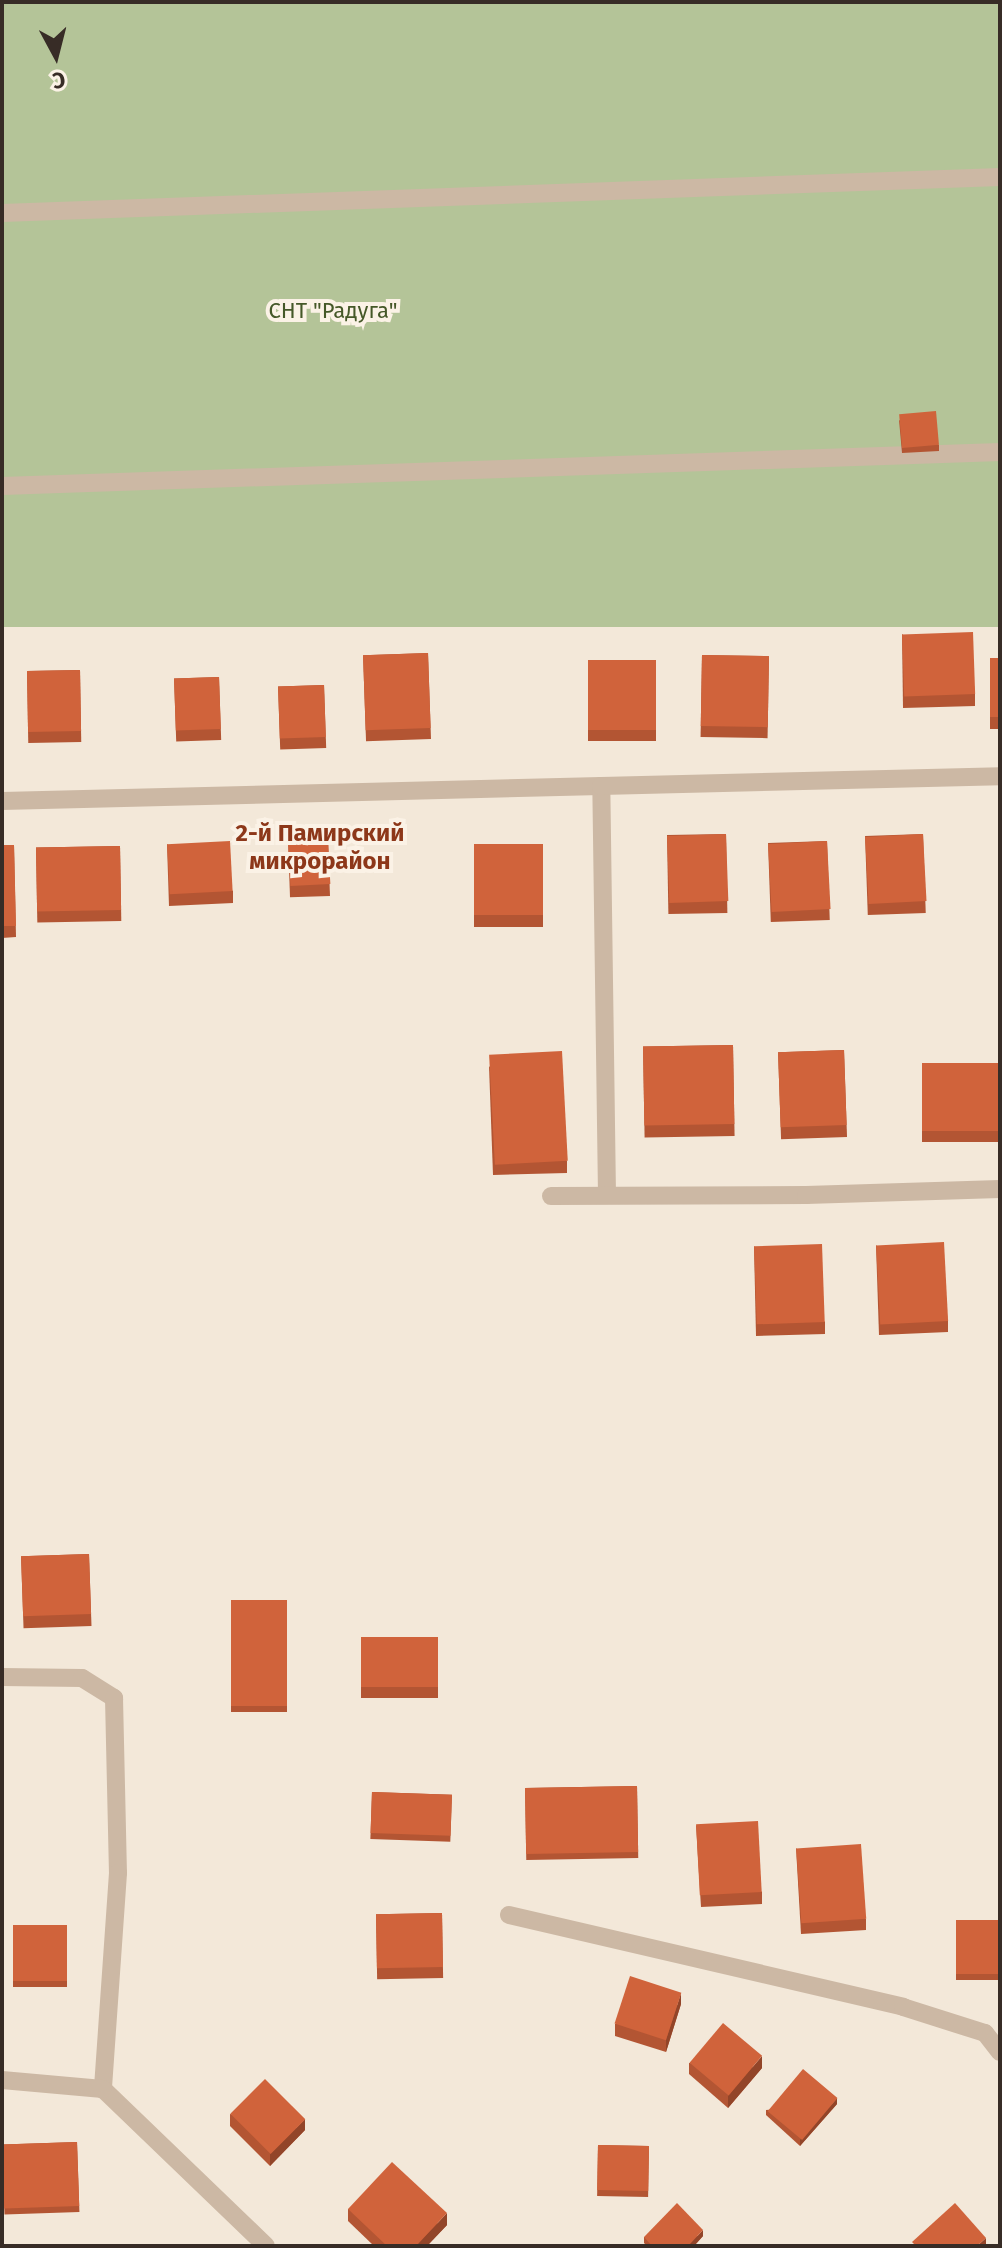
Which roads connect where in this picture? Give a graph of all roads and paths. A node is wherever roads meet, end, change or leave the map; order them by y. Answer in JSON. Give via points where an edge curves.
{"nodes":[{"id":1,"x":1000,"y":177,"type":"edge"},
{"id":2,"x":2,"y":213,"type":"edge"},
{"id":3,"x":1000,"y":452,"type":"edge"},
{"id":4,"x":2,"y":486,"type":"edge"},
{"id":5,"x":1000,"y":776,"type":"edge"},
{"id":6,"x":601,"y":786,"type":"junction"},
{"id":7,"x":2,"y":801,"type":"edge"},
{"id":8,"x":1000,"y":1189,"type":"edge"},
{"id":9,"x":607,"y":1195,"type":"junction"},
{"id":10,"x":551,"y":1196,"type":"dead end"},
{"id":11,"x":2,"y":1677,"type":"edge"},
{"id":12,"x":509,"y":1915,"type":"dead end"},
{"id":13,"x":1000,"y":2052,"type":"edge"},
{"id":14,"x":2,"y":2080,"type":"edge"},
{"id":15,"x":103,"y":2089,"type":"junction"},
{"id":16,"x":266,"y":2246,"type":"edge"}],
"edges":[{"from":1,"to":2,"type":"lane"},
{"from":3,"to":4,"type":"lane"},
{"from":5,"to":6,"type":"lane"},
{"from":6,"to":7,"type":"lane"},
{"from":6,"to":9,"type":"lane"},
{"from":8,"to":9,"type":"lane"},
{"from":9,"to":10,"type":"lane"},
{"from":11,"to":15,"type":"lane","via":[[82,1678],[114,1698],[118,1873]]},
{"from":12,"to":13,"type":"lane","via":[[903,2007],[985,2033]]},
{"from":14,"to":15,"type":"lane"},
{"from":15,"to":16,"type":"lane"}]}
